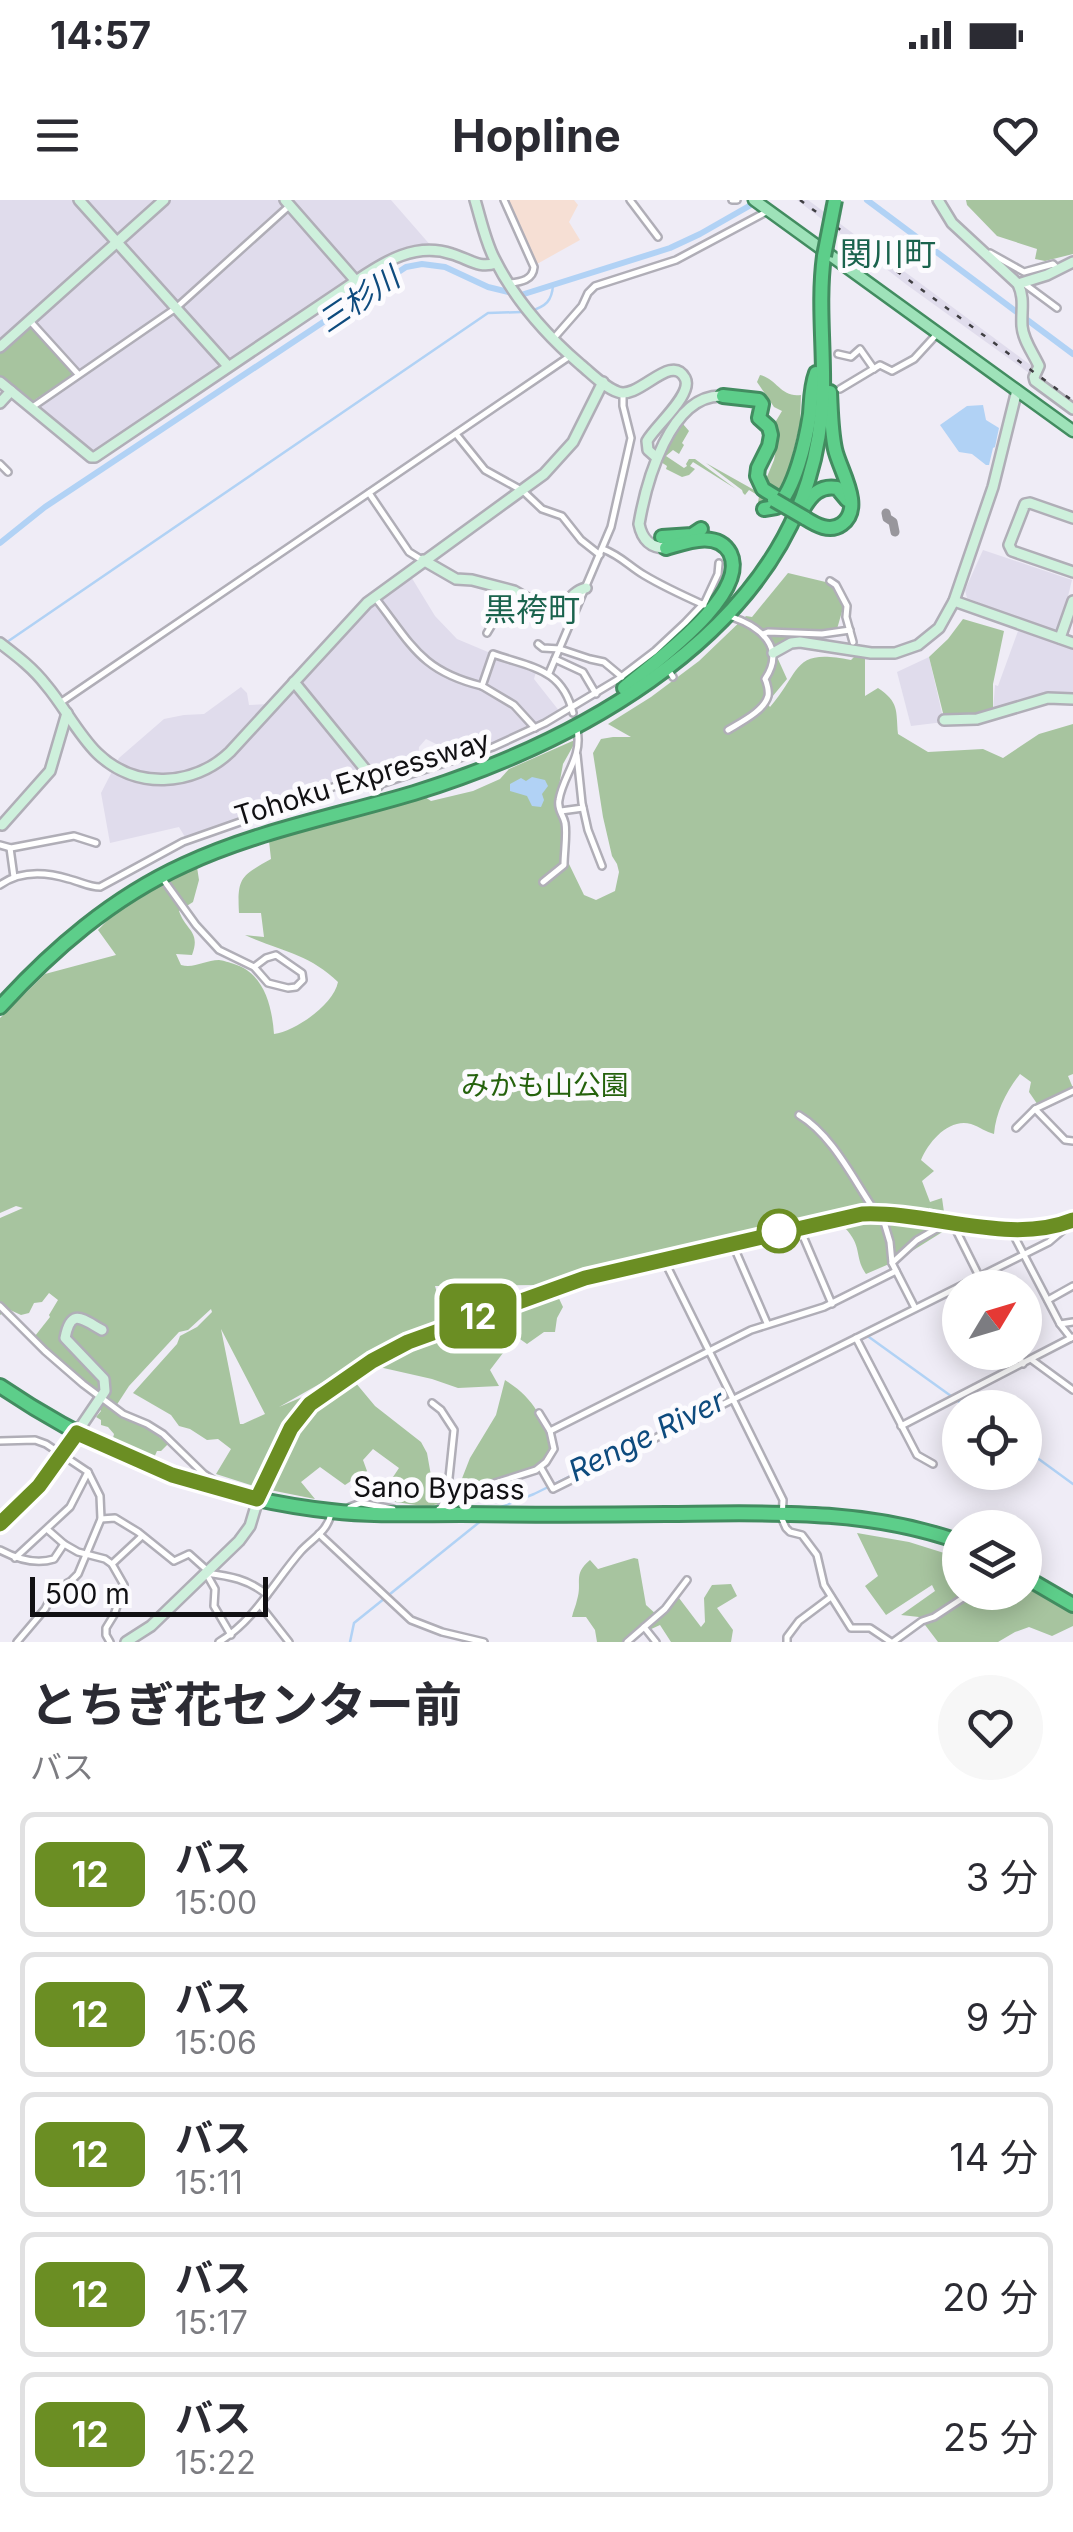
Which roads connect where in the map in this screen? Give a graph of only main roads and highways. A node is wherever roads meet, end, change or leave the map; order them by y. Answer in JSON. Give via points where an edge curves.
{"nodes":[{"id":1,"x":79,"y":200,"type":"edge"},
{"id":2,"x":164,"y":200,"type":"edge"},
{"id":3,"x":475,"y":200,"type":"edge"},
{"id":4,"x":754,"y":200,"type":"edge"},
{"id":5,"x":827,"y":200,"type":"edge"},
{"id":6,"x":835,"y":200,"type":"edge"},
{"id":7,"x":938,"y":200,"type":"edge"},
{"id":8,"x":287,"y":203,"type":"edge"},
{"id":9,"x":117,"y":242,"type":"junction"},
{"id":10,"x":820,"y":253,"type":"junction"},
{"id":11,"x":1073,"y":262,"type":"edge"},
{"id":12,"x":496,"y":263,"type":"junction"},
{"id":13,"x":356,"y":280,"type":"junction"},
{"id":14,"x":1021,"y":283,"type":"junction"},
{"id":15,"x":821,"y":310,"type":"junction"},
{"id":16,"x":0,"y":347,"type":"edge"},
{"id":17,"x":228,"y":366,"type":"junction"},
{"id":18,"x":816,"y":373,"type":"junction"},
{"id":19,"x":0,"y":382,"type":"edge"},
{"id":20,"x":603,"y":382,"type":"junction"},
{"id":21,"x":1017,"y":390,"type":"junction"},
{"id":22,"x":11,"y":392,"type":"junction"},
{"id":23,"x":723,"y":396,"type":"junction"},
{"id":24,"x":0,"y":404,"type":"edge"},
{"id":25,"x":1073,"y":409,"type":"edge"},
{"id":26,"x":753,"y":416,"type":"dead end"},
{"id":27,"x":1073,"y":431,"type":"edge"},
{"id":28,"x":657,"y":458,"type":"junction"},
{"id":29,"x":746,"y":482,"type":"dead end"},
{"id":30,"x":771,"y":502,"type":"junction"},
{"id":31,"x":805,"y":517,"type":"junction"},
{"id":32,"x":1073,"y":518,"type":"edge"},
{"id":33,"x":701,"y":530,"type":"dead end"},
{"id":34,"x":664,"y":542,"type":"junction"},
{"id":35,"x":424,"y":560,"type":"junction"},
{"id":36,"x":1073,"y":572,"type":"edge"},
{"id":37,"x":759,"y":578,"type":"junction"},
{"id":38,"x":586,"y":588,"type":"road end"},
{"id":39,"x":954,"y":601,"type":"junction"},
{"id":40,"x":1073,"y":601,"type":"edge"},
{"id":41,"x":1060,"y":638,"type":"junction"},
{"id":42,"x":1073,"y":643,"type":"edge"},
{"id":43,"x":4,"y":646,"type":"edge"},
{"id":44,"x":773,"y":653,"type":"road end"},
{"id":45,"x":294,"y":682,"type":"junction"},
{"id":46,"x":623,"y":683,"type":"junction"},
{"id":47,"x":1073,"y":699,"type":"edge"},
{"id":48,"x":68,"y":714,"type":"junction"},
{"id":49,"x":944,"y":720,"type":"dead end"},
{"id":50,"x":378,"y":785,"type":"road end"},
{"id":51,"x":1,"y":826,"type":"edge"},
{"id":52,"x":0,"y":997,"type":"edge"},
{"id":53,"x":0,"y":1007,"type":"edge"},
{"id":54,"x":1072,"y":1221,"type":"edge"},
{"id":55,"x":102,"y":1330,"type":"dead end"},
{"id":56,"x":0,"y":1389,"type":"edge"},
{"id":57,"x":75,"y":1436,"type":"junction"},
{"id":58,"x":255,"y":1499,"type":"junction"},
{"id":59,"x":0,"y":1524,"type":"edge"},
{"id":60,"x":942,"y":1541,"type":"edge"},
{"id":61,"x":1042,"y":1591,"type":"edge"},
{"id":62,"x":1073,"y":1602,"type":"edge"},
{"id":63,"x":126,"y":1642,"type":"edge"}],
"edges":[{"from":1,"to":9,"type":"main road"},
{"from":2,"to":9,"type":"main road"},
{"from":3,"to":12,"type":"main road"},
{"from":4,"to":21,"type":"main road"},
{"from":5,"to":10,"type":"highway","name":"Tohoku Expressway"},
{"from":6,"to":10,"type":"highway","name":"Tohoku Expressway","bridge":true},
{"from":7,"to":14,"type":"main road","via":[[947,217]]},
{"from":8,"to":13,"type":"main road"},
{"from":9,"to":16,"type":"main road"},
{"from":9,"to":17,"type":"main road"},
{"from":10,"to":15,"type":"highway","name":"Tohoku Expressway"},
{"from":10,"to":18,"type":"highway","name":"Tohoku Expressway"},
{"from":11,"to":14,"type":"main road"},
{"from":12,"to":13,"type":"main road","via":[[484,267],[444,252],[418,251]]},
{"from":12,"to":20,"type":"main road","via":[[552,340]]},
{"from":13,"to":17,"type":"main road"},
{"from":14,"to":25,"type":"main road","via":[[1024,338],[1038,366],[1035,381]]},
{"from":15,"to":31,"type":"highway","via":[[834,443],[852,507],[836,527]]},
{"from":15,"to":37,"type":"highway","name":"Tohoku Expressway","via":[[823,394],[816,449],[790,524]]},
{"from":17,"to":22,"type":"main road","via":[[92,458]]},
{"from":18,"to":30,"type":"highway","via":[[807,431],[786,495],[776,507]]},
{"from":18,"to":46,"type":"highway","name":"Tohoku Expressway","via":[[804,463],[766,554],[711,620],[673,654]]},
{"from":19,"to":22,"type":"main road"},
{"from":20,"to":28,"type":"main road","via":[[624,394],[669,370],[685,377],[683,396],[647,441]]},
{"from":20,"to":35,"type":"main road","via":[[568,450],[544,474]]},
{"from":21,"to":27,"type":"main road"},
{"from":21,"to":39,"type":"main road","via":[[998,472]]},
{"from":22,"to":24,"type":"main road"},
{"from":23,"to":26,"type":"highway","via":[[756,402]]},
{"from":23,"to":28,"type":"main road","via":[[698,401]]},
{"from":23,"to":30,"type":"highway","via":[[762,402],[759,418],[771,435],[757,476]]},
{"from":28,"to":34,"type":"main road","via":[[640,524],[651,546]]},
{"from":29,"to":30,"type":"highway"},
{"from":30,"to":31,"type":"highway","bridge":true},
{"from":31,"to":37,"type":"highway","via":[[839,522],[848,511],[846,498],[832,487],[811,496]]},
{"from":32,"to":36,"type":"main road","via":[[1027,503],[1009,546]]},
{"from":33,"to":34,"type":"highway"},
{"from":34,"to":46,"type":"highway","via":[[719,544],[731,556],[732,574],[705,616]]},
{"from":35,"to":38,"type":"main road","via":[[456,579],[512,590],[556,614]]},
{"from":35,"to":45,"type":"main road","via":[[355,614]]},
{"from":37,"to":53,"type":"highway","name":"Tohoku Expressway","via":[[689,651],[583,722],[455,780],[180,866],[92,920]]},
{"from":39,"to":41,"type":"main road"},
{"from":39,"to":44,"type":"main road","via":[[930,638],[894,653],[800,642]]},
{"from":40,"to":41,"type":"main road"},
{"from":41,"to":42,"type":"main road"},
{"from":43,"to":48,"type":"main road"},
{"from":45,"to":48,"type":"main road","via":[[219,762],[176,779],[144,778],[115,767]]},
{"from":45,"to":50,"type":"main road"},
{"from":46,"to":52,"type":"highway","name":"Tohoku Expressway","via":[[555,728],[474,764],[177,860],[88,914]]},
{"from":47,"to":49,"type":"main road","via":[[1048,698],[977,719]]},
{"from":48,"to":51,"type":"main road","via":[[50,770]]},
{"from":54,"to":58,"type":"main road","via":[[1011,1230],[848,1216],[570,1282],[421,1337],[321,1396],[300,1416]]},
{"from":55,"to":57,"type":"main road","via":[[74,1318],[65,1336],[106,1388]]},
{"from":56,"to":57,"type":"highway","name":"Sano Bypass"},
{"from":57,"to":58,"type":"highway","name":"Sano Bypass","via":[[156,1474],[214,1494]]},
{"from":57,"to":59,"type":"main road","via":[[39,1486]]},
{"from":58,"to":60,"type":"highway","name":"Sano Bypass","via":[[442,1520],[786,1514]]},
{"from":58,"to":63,"type":"main road","via":[[248,1530],[151,1626]]},
{"from":61,"to":62,"type":"highway"}]}
